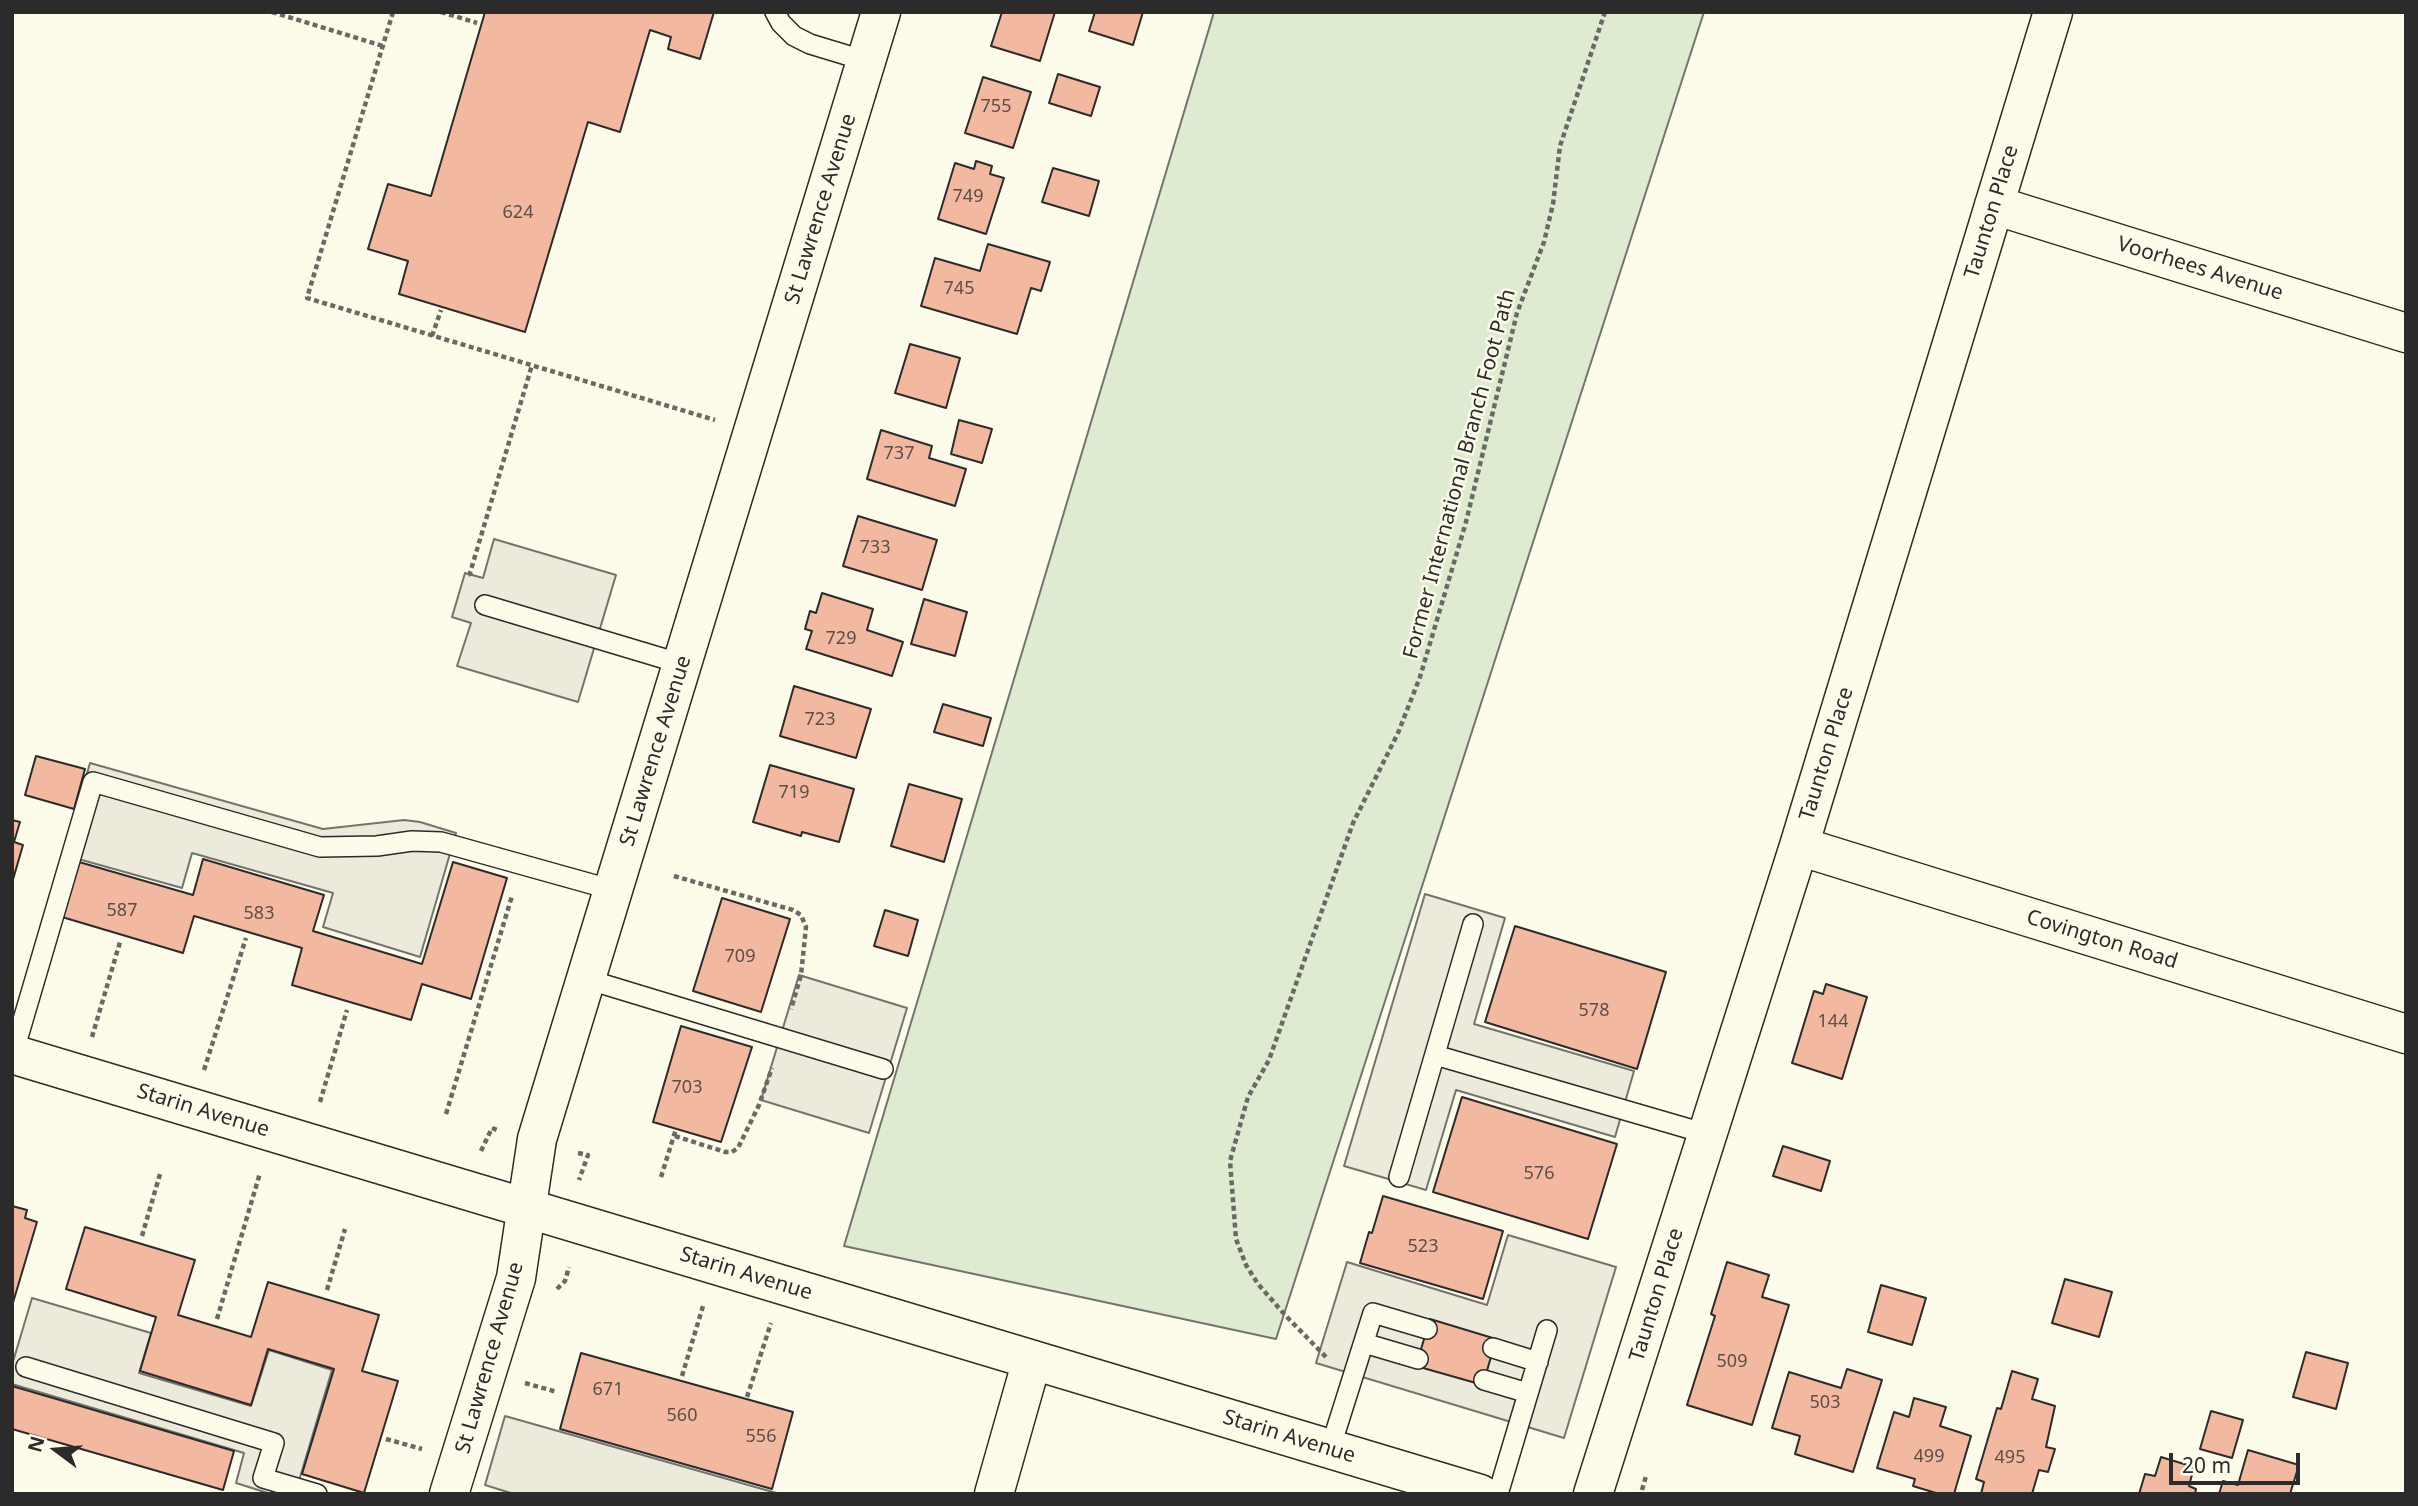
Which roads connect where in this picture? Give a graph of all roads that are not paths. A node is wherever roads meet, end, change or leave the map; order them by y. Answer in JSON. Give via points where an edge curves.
{"nodes":[{"id":1,"x":775,"y":12,"type":"edge"},
{"id":2,"x":881,"y":12,"type":"edge"},
{"id":3,"x":2053,"y":12,"type":"edge"},
{"id":4,"x":866,"y":61,"type":"junction"},
{"id":5,"x":1994,"y":205,"type":"junction"},
{"id":6,"x":2406,"y":332,"type":"edge"},
{"id":7,"x":485,"y":605,"type":"dead end"},
{"id":8,"x":682,"y":664,"type":"junction"},
{"id":9,"x":1799,"y":846,"type":"junction"},
{"id":10,"x":613,"y":890,"type":"junction"},
{"id":11,"x":1473,"y":924,"type":"dead end"},
{"id":12,"x":586,"y":979,"type":"junction"},
{"id":13,"x":2406,"y":1034,"type":"edge"},
{"id":14,"x":13,"y":1054,"type":"edge"},
{"id":15,"x":1435,"y":1055,"type":"junction"},
{"id":16,"x":883,"y":1069,"type":"dead end"},
{"id":17,"x":1707,"y":1134,"type":"junction"},
{"id":18,"x":1399,"y":1177,"type":"dead end"},
{"id":19,"x":528,"y":1209,"type":"junction"},
{"id":20,"x":1427,"y":1329,"type":"dead end"},
{"id":21,"x":1547,"y":1330,"type":"dead end"},
{"id":22,"x":1364,"y":1343,"type":"junction"},
{"id":23,"x":1493,"y":1348,"type":"dead end"},
{"id":24,"x":1418,"y":1359,"type":"dead end"},
{"id":25,"x":1032,"y":1360,"type":"junction"},
{"id":26,"x":1538,"y":1362,"type":"junction"},
{"id":27,"x":26,"y":1367,"type":"dead end"},
{"id":28,"x":1484,"y":1380,"type":"dead end"},
{"id":29,"x":1528,"y":1393,"type":"junction"},
{"id":30,"x":1330,"y":1449,"type":"junction"},
{"id":31,"x":317,"y":1494,"type":"edge"},
{"id":32,"x":449,"y":1494,"type":"edge"},
{"id":33,"x":994,"y":1494,"type":"edge"},
{"id":34,"x":1480,"y":1494,"type":"edge"},
{"id":35,"x":1498,"y":1494,"type":"edge"},
{"id":36,"x":1593,"y":1494,"type":"edge"}],
"edges":[{"from":1,"to":4,"type":"lane","via":[[793,36]]},
{"from":2,"to":4,"type":"street","name":"St Lawrence Avenue"},
{"from":3,"to":5,"type":"street","name":"Taunton Place"},
{"from":4,"to":8,"type":"street","name":"St Lawrence Avenue"},
{"from":5,"to":6,"type":"street","name":"Voorhees Avenue"},
{"from":5,"to":9,"type":"street","name":"Taunton Place"},
{"from":7,"to":8,"type":"lane"},
{"from":8,"to":10,"type":"street","name":"St Lawrence Avenue"},
{"from":9,"to":13,"type":"street","name":"Covington Road"},
{"from":9,"to":17,"type":"street","name":"Taunton Place"},
{"from":10,"to":12,"type":"street","name":"St Lawrence Avenue"},
{"from":10,"to":14,"type":"lane","via":[[441,842],[320,847],[93,782]]},
{"from":11,"to":15,"type":"lane"},
{"from":12,"to":16,"type":"lane"},
{"from":12,"to":19,"type":"street","name":"St Lawrence Avenue","via":[[537,1139]]},
{"from":14,"to":19,"type":"street","name":"Starin Avenue"},
{"from":15,"to":17,"type":"lane"},
{"from":15,"to":18,"type":"lane"},
{"from":17,"to":36,"type":"street","name":"Taunton Place"},
{"from":19,"to":25,"type":"street","name":"Starin Avenue"},
{"from":19,"to":32,"type":"street","name":"St Lawrence Avenue","via":[[516,1278]]},
{"from":20,"to":22,"type":"lane","via":[[1373,1313]]},
{"from":21,"to":26,"type":"lane"},
{"from":22,"to":24,"type":"lane"},
{"from":22,"to":30,"type":"lane"},
{"from":23,"to":26,"type":"lane"},
{"from":25,"to":30,"type":"street","name":"Starin Avenue"},
{"from":25,"to":33,"type":"street"},
{"from":26,"to":29,"type":"lane"},
{"from":27,"to":31,"type":"lane","via":[[274,1443],[263,1478]]},
{"from":28,"to":29,"type":"lane"},
{"from":29,"to":35,"type":"lane"},
{"from":30,"to":34,"type":"street","name":"Starin Avenue"}]}
